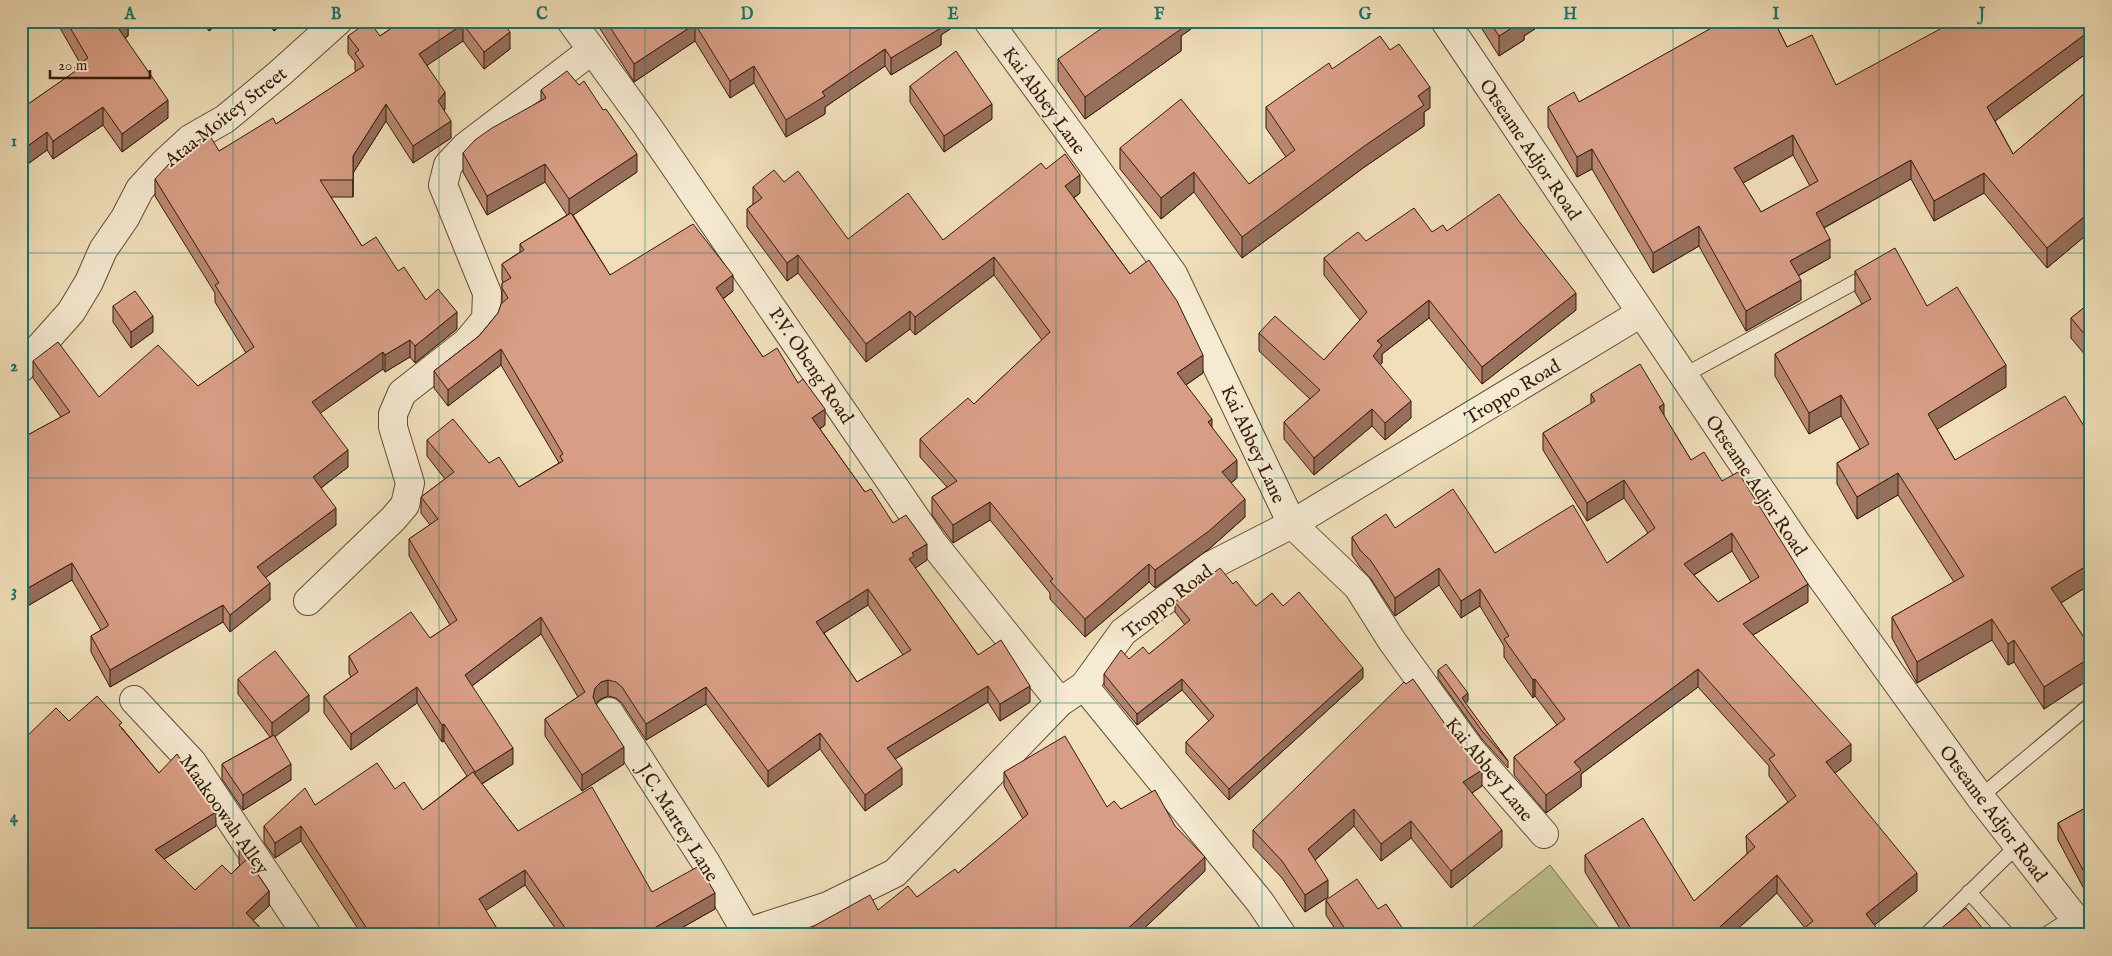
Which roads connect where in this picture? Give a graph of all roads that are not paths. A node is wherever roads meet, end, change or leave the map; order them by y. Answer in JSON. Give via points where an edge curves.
{"nodes":[{"id":1,"x":338,"y":21,"type":"edge"},
{"id":2,"x":571,"y":21,"type":"edge"},
{"id":3,"x":1445,"y":21,"type":"edge"},
{"id":4,"x":991,"y":27,"type":"edge"},
{"id":5,"x":592,"y":50,"type":"junction"},
{"id":6,"x":1857,"y":281,"type":"edge"},
{"id":7,"x":1641,"y":313,"type":"junction"},
{"id":8,"x":21,"y":368,"type":"edge"},
{"id":9,"x":1683,"y":376,"type":"junction"},
{"id":10,"x":1292,"y":524,"type":"junction"},
{"id":11,"x":308,"y":600,"type":"dead end"},
{"id":12,"x":1084,"y":686,"type":"junction"},
{"id":13,"x":134,"y":700,"type":"dead end"},
{"id":14,"x":1060,"y":702,"type":"junction"},
{"id":15,"x":2091,"y":702,"type":"edge"},
{"id":16,"x":609,"y":712,"type":"dead end"},
{"id":17,"x":1980,"y":797,"type":"junction"},
{"id":18,"x":1544,"y":834,"type":"dead end"},
{"id":19,"x":2018,"y":845,"type":"junction"},
{"id":20,"x":1969,"y":892,"type":"junction"},
{"id":21,"x":2081,"y":926,"type":"edge"},
{"id":22,"x":745,"y":934,"type":"edge"},
{"id":23,"x":308,"y":935,"type":"edge"},
{"id":24,"x":1282,"y":935,"type":"edge"},
{"id":25,"x":1926,"y":935,"type":"edge"},
{"id":26,"x":2008,"y":935,"type":"edge"},
{"id":27,"x":2046,"y":935,"type":"edge"}],
"edges":[{"from":1,"to":8,"type":"street","name":"Ataa Moitey Street","via":[[225,119],[190,139],[146,182],[103,250],[71,312]]},
{"from":2,"to":5,"type":"street","name":"P.V. Obeng Road"},
{"from":3,"to":7,"type":"street","name":"Otseame Adjor Road"},
{"from":4,"to":10,"type":"street","name":"Kai Abbey Lane","via":[[1173,274]]},
{"from":5,"to":11,"type":"street","via":[[465,147],[448,165],[443,185],[487,293],[486,319],[467,342],[402,393],[393,414],[393,427],[410,483],[405,504]]},
{"from":5,"to":14,"type":"street","name":"P.V. Obeng Road","via":[[660,143],[932,542]]},
{"from":6,"to":9,"type":"lane"},
{"from":7,"to":9,"type":"street","name":"Otseame Adjor Road"},
{"from":7,"to":10,"type":"street","name":"Troppo Road"},
{"from":9,"to":17,"type":"street","name":"Otseame Adjor Road","via":[[1797,544]]},
{"from":10,"to":12,"type":"street","name":"Troppo Road","via":[[1210,566],[1123,632]]},
{"from":10,"to":18,"type":"street","name":"Kai Abbey Lane","via":[[1358,586],[1392,641],[1470,749]]},
{"from":12,"to":14,"type":"street","name":"Troppo Road"},
{"from":12,"to":24,"type":"street","via":[[1260,902]]},
{"from":13,"to":23,"type":"street","name":"Maakoowah Alley","via":[[192,762]]},
{"from":14,"to":22,"type":"street","name":"Troppo Road","via":[[895,873],[828,906]]},
{"from":15,"to":17,"type":"lane"},
{"from":16,"to":22,"type":"street","name":"J.C. Martey Lane","via":[[705,861]]},
{"from":17,"to":19,"type":"street","name":"Otseame Adjor Road"},
{"from":19,"to":20,"type":"lane"},
{"from":19,"to":21,"type":"street","name":"Otseame Adjor Road"},
{"from":20,"to":25,"type":"lane"},
{"from":20,"to":26,"type":"lane"},
{"from":21,"to":27,"type":"lane"}]}
